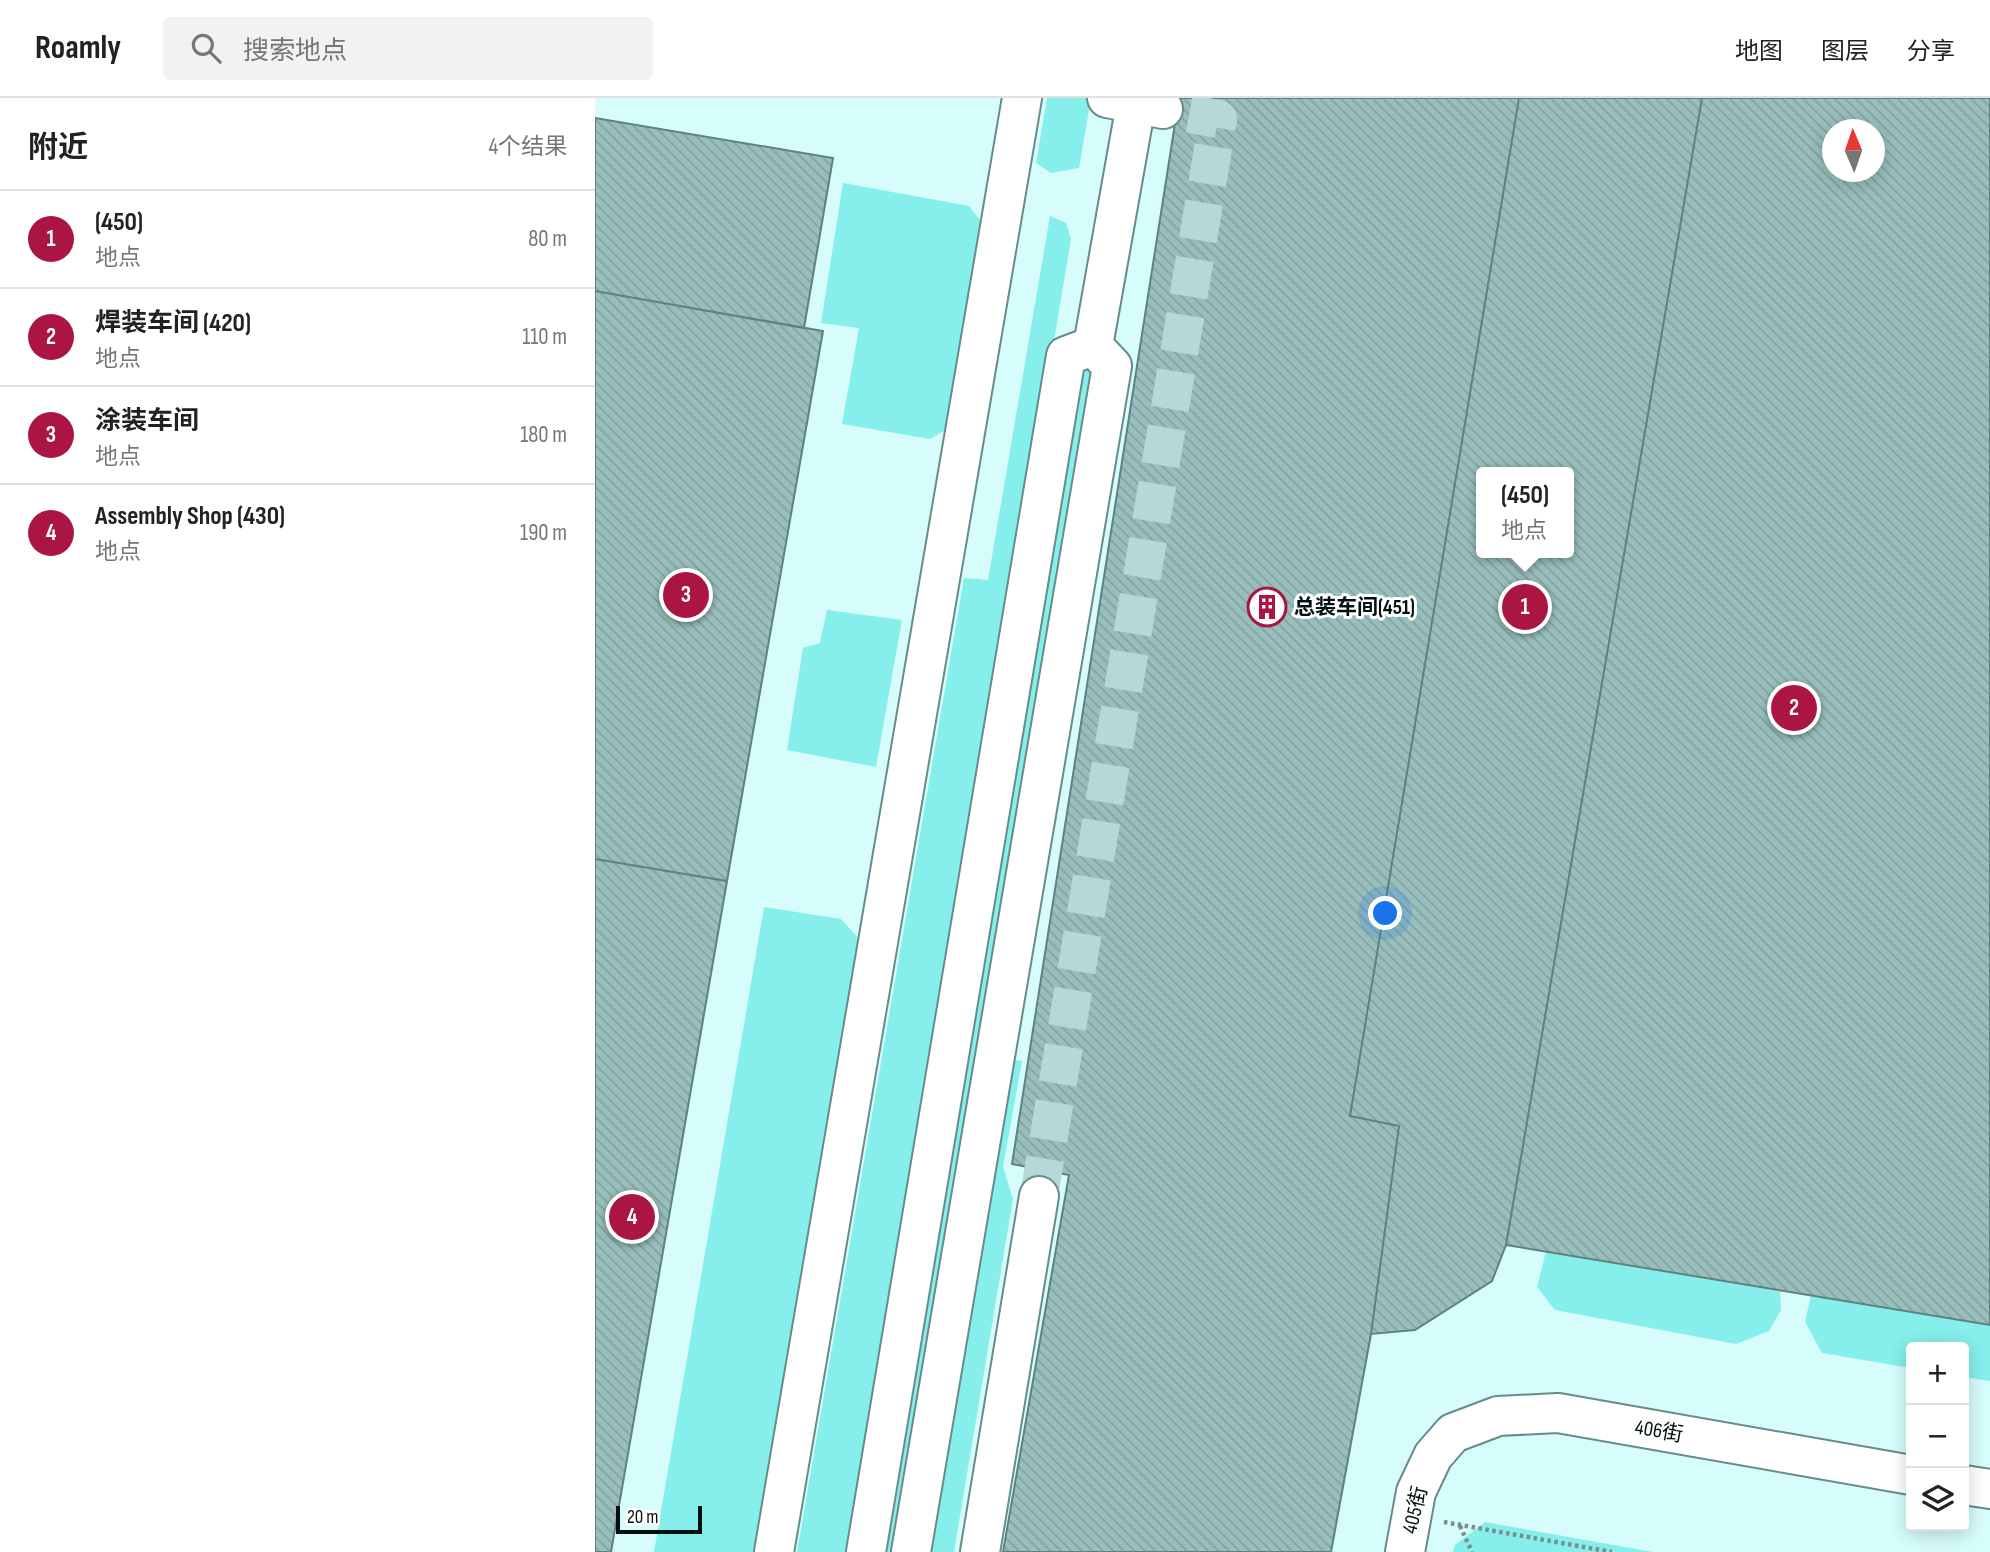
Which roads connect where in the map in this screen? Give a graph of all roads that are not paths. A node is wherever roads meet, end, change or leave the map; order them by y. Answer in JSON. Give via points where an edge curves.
{"nodes":[{"id":1,"x":1022,"y":98,"type":"edge"},
{"id":2,"x":1135,"y":103,"type":"edge"},
{"id":3,"x":1093,"y":346,"type":"junction"},
{"id":4,"x":1039,"y":1196,"type":"tunnel mouth"},
{"id":5,"x":1427,"y":1469,"type":"joint"},
{"id":6,"x":1906,"y":1474,"type":"edge"},
{"id":7,"x":1969,"y":1486,"type":"edge"},
{"id":8,"x":1990,"y":1489,"type":"edge"},
{"id":9,"x":1409,"y":1534,"type":"edge"},
{"id":10,"x":774,"y":1552,"type":"edge"},
{"id":11,"x":866,"y":1552,"type":"edge"},
{"id":12,"x":911,"y":1552,"type":"edge"},
{"id":13,"x":980,"y":1552,"type":"edge"}],
"edges":[{"from":1,"to":10,"type":"lane"},
{"from":2,"to":3,"type":"lane"},
{"from":3,"to":11,"type":"lane","via":[[1066,356]]},
{"from":3,"to":12,"type":"lane","via":[[1112,366]]},
{"from":4,"to":13,"type":"lane"},
{"from":5,"to":6,"type":"lane","name":"406街","via":[[1453,1433],[1498,1416],[1558,1413]]},
{"from":5,"to":9,"type":"lane","name":"405街","via":[[1416,1492]]},
{"from":7,"to":8,"type":"lane"}]}
